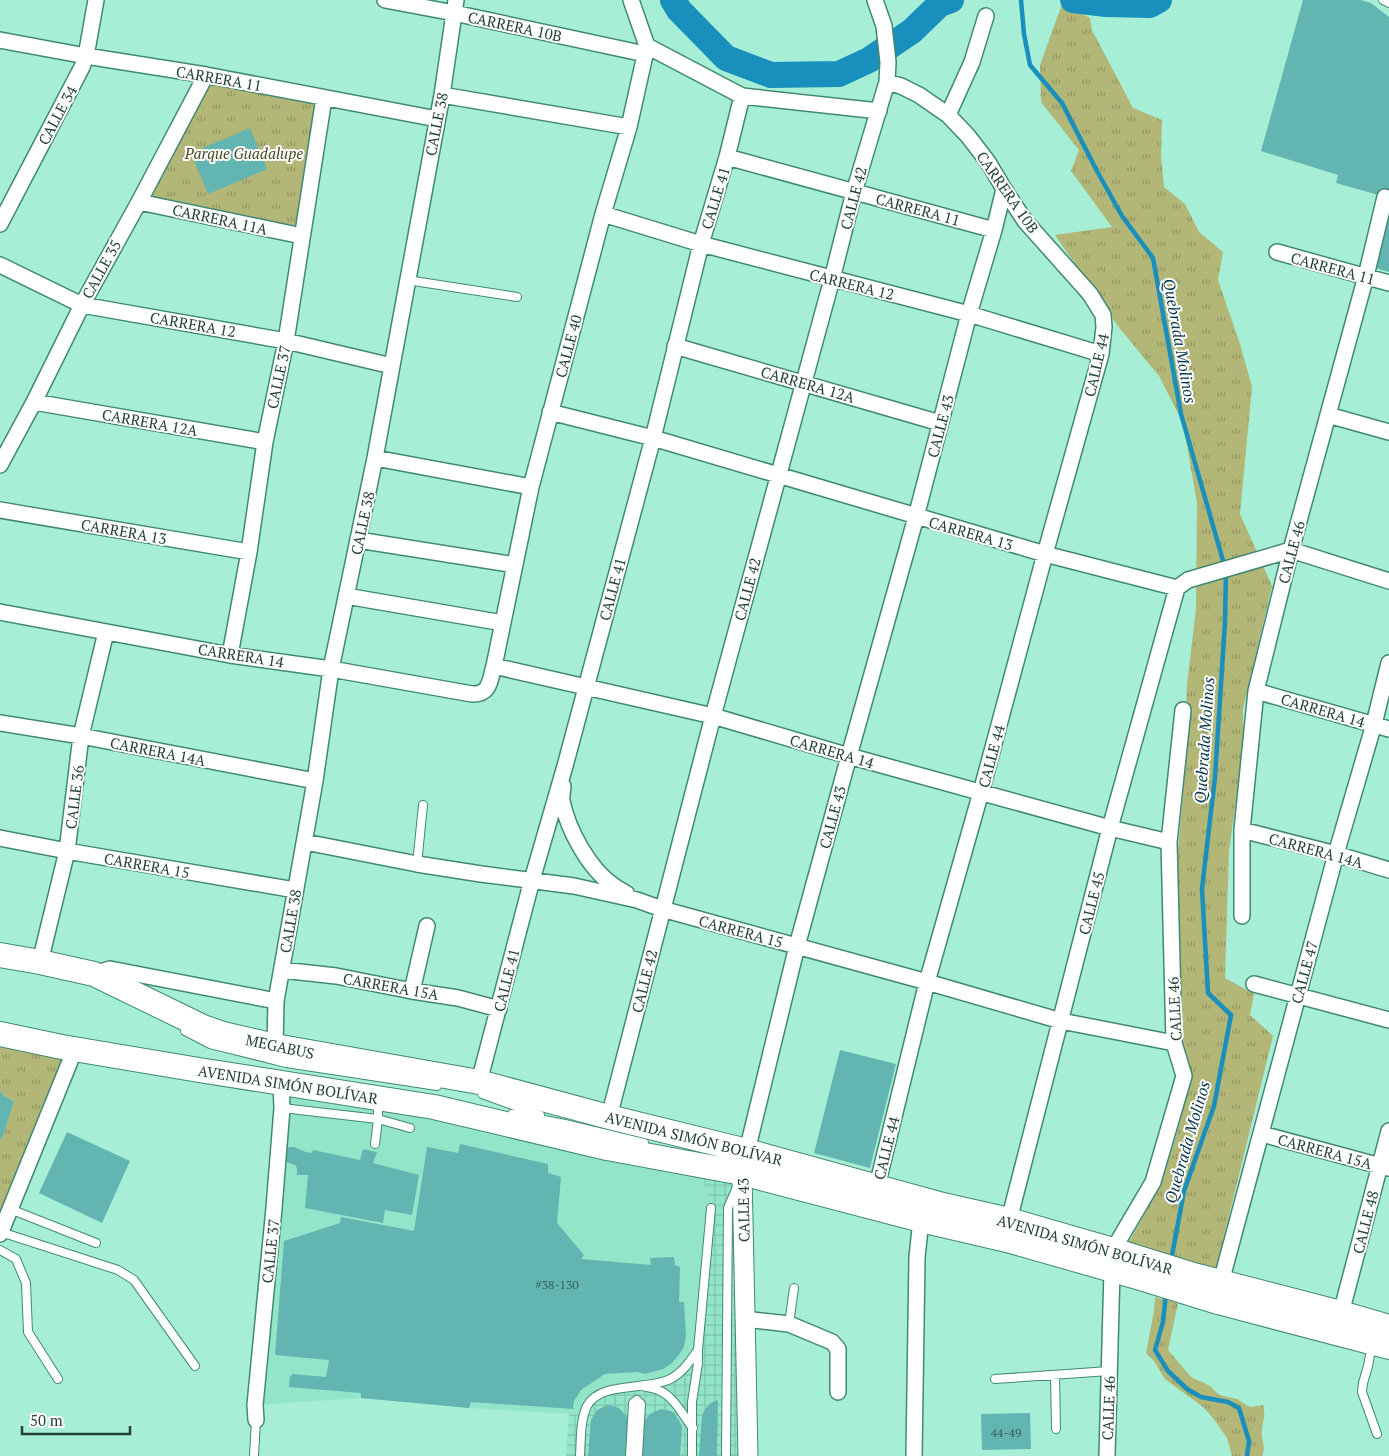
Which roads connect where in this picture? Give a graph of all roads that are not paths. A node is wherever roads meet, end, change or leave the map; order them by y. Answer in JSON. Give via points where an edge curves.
{"nodes":[{"id":1,"x":96,"y":0,"type":"edge"},
{"id":2,"x":385,"y":0,"type":"edge"},
{"id":3,"x":631,"y":0,"type":"edge"},
{"id":4,"x":875,"y":0,"type":"edge"},
{"id":5,"x":1383,"y":0,"type":"edge"},
{"id":6,"x":1389,"y":3,"type":"edge"},
{"id":7,"x":455,"y":7,"type":"edge"},
{"id":8,"x":986,"y":16,"type":"dead end"},
{"id":9,"x":0,"y":40,"type":"edge"},
{"id":10,"x":646,"y":50,"type":"junction"},
{"id":11,"x":86,"y":56,"type":"junction"},
{"id":12,"x":206,"y":75,"type":"junction"},
{"id":13,"x":887,"y":82,"type":"junction"},
{"id":14,"x":442,"y":95,"type":"junction"},
{"id":15,"x":742,"y":96,"type":"junction"},
{"id":16,"x":324,"y":98,"type":"junction"},
{"id":17,"x":879,"y":111,"type":"junction"},
{"id":18,"x":948,"y":115,"type":"junction"},
{"id":19,"x":437,"y":119,"type":"junction"},
{"id":20,"x":629,"y":127,"type":"junction"},
{"id":21,"x":727,"y":157,"type":"junction"},
{"id":22,"x":1004,"y":189,"type":"junction"},
{"id":23,"x":854,"y":192,"type":"junction"},
{"id":24,"x":1385,"y":197,"type":"dead end"},
{"id":25,"x":139,"y":202,"type":"junction"},
{"id":26,"x":603,"y":214,"type":"junction"},
{"id":27,"x":0,"y":224,"type":"edge"},
{"id":28,"x":994,"y":230,"type":"junction"},
{"id":29,"x":302,"y":236,"type":"junction"},
{"id":30,"x":701,"y":244,"type":"junction"},
{"id":31,"x":1277,"y":252,"type":"dead end"},
{"id":32,"x":0,"y":265,"type":"edge"},
{"id":33,"x":1366,"y":276,"type":"junction"},
{"id":34,"x":832,"y":278,"type":"junction"},
{"id":35,"x":407,"y":280,"type":"junction"},
{"id":36,"x":1389,"y":283,"type":"edge"},
{"id":37,"x":517,"y":297,"type":"dead end"},
{"id":38,"x":82,"y":305,"type":"junction"},
{"id":39,"x":969,"y":314,"type":"junction"},
{"id":40,"x":1104,"y":327,"type":"joint"},
{"id":41,"x":286,"y":341,"type":"junction"},
{"id":42,"x":675,"y":346,"type":"junction"},
{"id":43,"x":1101,"y":354,"type":"junction"},
{"id":44,"x":392,"y":366,"type":"junction"},
{"id":45,"x":803,"y":383,"type":"junction"},
{"id":46,"x":34,"y":402,"type":"junction"},
{"id":47,"x":550,"y":412,"type":"junction"},
{"id":48,"x":1328,"y":414,"type":"junction"},
{"id":49,"x":940,"y":423,"type":"junction"},
{"id":50,"x":1389,"y":432,"type":"edge"},
{"id":51,"x":653,"y":438,"type":"junction"},
{"id":52,"x":265,"y":442,"type":"junction"},
{"id":53,"x":375,"y":458,"type":"junction"},
{"id":54,"x":0,"y":465,"type":"edge"},
{"id":55,"x":778,"y":475,"type":"junction"},
{"id":56,"x":531,"y":488,"type":"junction"},
{"id":57,"x":0,"y":510,"type":"edge"},
{"id":58,"x":916,"y":517,"type":"junction"},
{"id":59,"x":358,"y":540,"type":"junction"},
{"id":60,"x":1291,"y":550,"type":"junction"},
{"id":61,"x":248,"y":552,"type":"junction"},
{"id":62,"x":1045,"y":554,"type":"junction"},
{"id":63,"x":515,"y":565,"type":"junction"},
{"id":64,"x":1389,"y":582,"type":"edge"},
{"id":65,"x":1177,"y":588,"type":"junction"},
{"id":66,"x":346,"y":596,"type":"junction"},
{"id":67,"x":0,"y":612,"type":"edge"},
{"id":68,"x":503,"y":623,"type":"junction"},
{"id":69,"x":106,"y":632,"type":"junction"},
{"id":70,"x":230,"y":655,"type":"junction"},
{"id":71,"x":1389,"y":663,"type":"edge"},
{"id":72,"x":494,"y":666,"type":"junction"},
{"id":73,"x":331,"y":669,"type":"junction"},
{"id":74,"x":586,"y":687,"type":"junction"},
{"id":75,"x":1256,"y":691,"type":"junction"},
{"id":76,"x":482,"y":693,"type":"joint"},
{"id":77,"x":1183,"y":710,"type":"dead end"},
{"id":78,"x":713,"y":716,"type":"junction"},
{"id":79,"x":0,"y":722,"type":"edge"},
{"id":80,"x":1374,"y":724,"type":"junction"},
{"id":81,"x":1389,"y":728,"type":"edge"},
{"id":82,"x":81,"y":736,"type":"junction"},
{"id":83,"x":849,"y":756,"type":"junction"},
{"id":84,"x":565,"y":766,"type":"junction"},
{"id":85,"x":315,"y":781,"type":"junction"},
{"id":86,"x":981,"y":792,"type":"junction"},
{"id":87,"x":423,"y":805,"type":"dead end"},
{"id":88,"x":1110,"y":828,"type":"junction"},
{"id":89,"x":1242,"y":830,"type":"junction"},
{"id":90,"x":0,"y":838,"type":"edge"},
{"id":91,"x":304,"y":842,"type":"junction"},
{"id":92,"x":1169,"y":842,"type":"junction"},
{"id":93,"x":67,"y":851,"type":"junction"},
{"id":94,"x":1336,"y":854,"type":"junction"},
{"id":95,"x":417,"y":864,"type":"junction"},
{"id":96,"x":1389,"y":870,"type":"edge"},
{"id":97,"x":532,"y":880,"type":"junction"},
{"id":98,"x":295,"y":890,"type":"junction"},
{"id":99,"x":637,"y":900,"type":"junction"},
{"id":100,"x":662,"y":909,"type":"junction"},
{"id":101,"x":1242,"y":916,"type":"dead end"},
{"id":102,"x":427,"y":926,"type":"dead end"},
{"id":103,"x":798,"y":946,"type":"junction"},
{"id":104,"x":0,"y":954,"type":"edge"},
{"id":105,"x":40,"y":962,"type":"junction"},
{"id":106,"x":282,"y":970,"type":"junction"},
{"id":107,"x":94,"y":974,"type":"junction"},
{"id":108,"x":927,"y":982,"type":"junction"},
{"id":109,"x":1254,"y":984,"type":"dead end"},
{"id":110,"x":412,"y":991,"type":"junction"},
{"id":111,"x":1298,"y":996,"type":"junction"},
{"id":112,"x":276,"y":1001,"type":"junction"},
{"id":113,"x":499,"y":1009,"type":"junction"},
{"id":114,"x":1389,"y":1020,"type":"edge"},
{"id":115,"x":1061,"y":1021,"type":"junction"},
{"id":116,"x":176,"y":1027,"type":"dead end"},
{"id":117,"x":0,"y":1034,"type":"edge"},
{"id":118,"x":1174,"y":1043,"type":"junction"},
{"id":119,"x":275,"y":1046,"type":"junction"},
{"id":120,"x":75,"y":1049,"type":"junction"},
{"id":121,"x":274,"y":1077,"type":"junction"},
{"id":122,"x":478,"y":1087,"type":"junction"},
{"id":123,"x":448,"y":1088,"type":"dead end"},
{"id":124,"x":446,"y":1102,"type":"dead end"},
{"id":125,"x":282,"y":1108,"type":"junction"},
{"id":126,"x":378,"y":1108,"type":"junction"},
{"id":127,"x":502,"y":1112,"type":"dead end"},
{"id":128,"x":609,"y":1118,"type":"junction"},
{"id":129,"x":565,"y":1124,"type":"junction"},
{"id":130,"x":410,"y":1128,"type":"dead end"},
{"id":131,"x":1389,"y":1132,"type":"edge"},
{"id":132,"x":1262,"y":1134,"type":"junction"},
{"id":133,"x":375,"y":1144,"type":"dead end"},
{"id":134,"x":650,"y":1145,"type":"dead end"},
{"id":135,"x":744,"y":1162,"type":"junction"},
{"id":136,"x":1384,"y":1167,"type":"edge"},
{"id":137,"x":877,"y":1186,"type":"junction"},
{"id":138,"x":9,"y":1208,"type":"junction"},
{"id":139,"x":711,"y":1208,"type":"dead end"},
{"id":140,"x":921,"y":1220,"type":"junction"},
{"id":141,"x":1008,"y":1220,"type":"junction"},
{"id":142,"x":0,"y":1233,"type":"edge"},
{"id":143,"x":96,"y":1243,"type":"dead end"},
{"id":144,"x":0,"y":1250,"type":"edge"},
{"id":145,"x":1113,"y":1260,"type":"junction"},
{"id":146,"x":1221,"y":1282,"type":"junction"},
{"id":147,"x":1189,"y":1284,"type":"junction"},
{"id":148,"x":794,"y":1288,"type":"dead end"},
{"id":149,"x":1341,"y":1312,"type":"junction"},
{"id":150,"x":744,"y":1318,"type":"junction"},
{"id":151,"x":789,"y":1324,"type":"junction"},
{"id":152,"x":1384,"y":1339,"type":"edge"},
{"id":153,"x":698,"y":1350,"type":"junction"},
{"id":154,"x":195,"y":1366,"type":"dead end"},
{"id":155,"x":1109,"y":1371,"type":"junction"},
{"id":156,"x":1055,"y":1375,"type":"junction"},
{"id":157,"x":58,"y":1379,"type":"dead end"},
{"id":158,"x":995,"y":1379,"type":"dead end"},
{"id":159,"x":638,"y":1387,"type":"junction"},
{"id":160,"x":838,"y":1392,"type":"dead end"},
{"id":161,"x":256,"y":1420,"type":"joint"},
{"id":162,"x":693,"y":1428,"type":"junction"},
{"id":163,"x":1056,"y":1429,"type":"dead end"},
{"id":164,"x":1377,"y":1434,"type":"dead end"},
{"id":165,"x":254,"y":1456,"type":"edge"},
{"id":166,"x":580,"y":1456,"type":"edge"},
{"id":167,"x":630,"y":1456,"type":"edge"},
{"id":168,"x":638,"y":1456,"type":"edge"},
{"id":169,"x":692,"y":1456,"type":"edge"},
{"id":170,"x":726,"y":1456,"type":"edge"},
{"id":171,"x":748,"y":1456,"type":"edge"},
{"id":172,"x":914,"y":1456,"type":"edge"},
{"id":173,"x":1107,"y":1456,"type":"edge"}],
"edges":[{"from":1,"to":11,"type":"street","name":"CALLE 34"},
{"from":2,"to":7,"type":"street","name":"CARRERA 10B"},
{"from":3,"to":10,"type":"street"},
{"from":4,"to":13,"type":"street","name":"CALLE 42","via":[[884,26]]},
{"from":5,"to":6,"type":"lane"},
{"from":7,"to":10,"type":"street","name":"CARRERA 10B"},
{"from":7,"to":14,"type":"street","name":"CALLE 38"},
{"from":8,"to":18,"type":"street","via":[[972,62]]},
{"from":9,"to":11,"type":"street","name":"CARRERA 11"},
{"from":10,"to":15,"type":"street","name":"CARRERA 10B"},
{"from":10,"to":20,"type":"street","name":"CALLE 40"},
{"from":11,"to":12,"type":"street","name":"CARRERA 11"},
{"from":11,"to":27,"type":"street","name":"CALLE 34"},
{"from":12,"to":16,"type":"street","name":"CARRERA 11"},
{"from":12,"to":25,"type":"street","name":"CALLE 35"},
{"from":13,"to":17,"type":"street","name":"CALLE 42"},
{"from":13,"to":18,"type":"street","name":"CARRERA 10B","via":[[919,94]]},
{"from":14,"to":19,"type":"street","name":"CALLE 38"},
{"from":14,"to":20,"type":"street"},
{"from":15,"to":17,"type":"street","name":"CARRERA 10B"},
{"from":15,"to":21,"type":"street","name":"CALLE 41"},
{"from":16,"to":19,"type":"street","name":"CARRERA 11"},
{"from":16,"to":29,"type":"street","name":"CALLE 37"},
{"from":17,"to":23,"type":"street","name":"CALLE 42"},
{"from":18,"to":22,"type":"street","name":"CARRERA 10B","via":[[988,162]]},
{"from":19,"to":35,"type":"street","name":"CALLE 38"},
{"from":20,"to":26,"type":"street","name":"CALLE 40"},
{"from":21,"to":23,"type":"street","name":"CARRERA 11"},
{"from":21,"to":30,"type":"street","name":"CALLE 41"},
{"from":22,"to":28,"type":"street","name":"CALLE 43"},
{"from":22,"to":40,"type":"street","name":"CARRERA 10B","via":[[1026,221],[1090,294],[1103,315]]},
{"from":23,"to":28,"type":"street","name":"CARRERA 11"},
{"from":23,"to":34,"type":"street","name":"CALLE 42"},
{"from":24,"to":33,"type":"street","name":"CALLE 46"},
{"from":25,"to":29,"type":"street","name":"CARRERA 11A"},
{"from":25,"to":38,"type":"street","name":"CALLE 35"},
{"from":26,"to":30,"type":"street","name":"CARRERA 12"},
{"from":26,"to":47,"type":"street","name":"CALLE 40"},
{"from":28,"to":39,"type":"street","name":"CALLE 43"},
{"from":29,"to":41,"type":"street","name":"CALLE 37"},
{"from":30,"to":34,"type":"street","name":"CARRERA 12"},
{"from":30,"to":42,"type":"street","name":"CALLE 41"},
{"from":31,"to":33,"type":"street","name":"CARRERA 11"},
{"from":32,"to":38,"type":"street","name":"CARRERA 12"},
{"from":33,"to":36,"type":"street","name":"CARRERA 11"},
{"from":33,"to":48,"type":"street","name":"CALLE 46"},
{"from":34,"to":39,"type":"street","name":"CARRERA 12"},
{"from":34,"to":45,"type":"street","name":"CALLE 42"},
{"from":35,"to":37,"type":"lane"},
{"from":35,"to":44,"type":"street","name":"CALLE 38"},
{"from":38,"to":41,"type":"street","name":"CARRERA 12"},
{"from":38,"to":46,"type":"street","name":"CALLE 35"},
{"from":39,"to":43,"type":"street","name":"CARRERA 12"},
{"from":39,"to":49,"type":"street","name":"CALLE 43"},
{"from":40,"to":43,"type":"street","name":"CALLE 44"},
{"from":41,"to":44,"type":"street","name":"CARRERA 12"},
{"from":41,"to":52,"type":"street","name":"CALLE 37"},
{"from":42,"to":45,"type":"street","name":"CARRERA 12A"},
{"from":42,"to":51,"type":"street","name":"CALLE 41"},
{"from":43,"to":62,"type":"street","name":"CALLE 44"},
{"from":44,"to":53,"type":"street","name":"CALLE 38"},
{"from":45,"to":49,"type":"street","name":"CARRERA 12A"},
{"from":45,"to":55,"type":"street","name":"CALLE 42"},
{"from":46,"to":52,"type":"street","name":"CARRERA 12A"},
{"from":46,"to":54,"type":"street","name":"CALLE 35"},
{"from":47,"to":51,"type":"street","name":"CARRERA 13"},
{"from":47,"to":56,"type":"street","name":"CALLE 40"},
{"from":48,"to":50,"type":"street"},
{"from":48,"to":60,"type":"street","name":"CALLE 46"},
{"from":49,"to":58,"type":"street","name":"CALLE 43"},
{"from":51,"to":55,"type":"street","name":"CARRERA 13"},
{"from":51,"to":74,"type":"street","name":"CALLE 41"},
{"from":52,"to":61,"type":"street","name":"CALLE 37"},
{"from":53,"to":56,"type":"street"},
{"from":53,"to":59,"type":"street","name":"CALLE 38"},
{"from":55,"to":58,"type":"street","name":"CARRERA 13"},
{"from":55,"to":78,"type":"street","name":"CALLE 42"},
{"from":56,"to":63,"type":"street","name":"CALLE 40"},
{"from":57,"to":61,"type":"street","name":"CARRERA 13"},
{"from":58,"to":62,"type":"street","name":"CARRERA 13"},
{"from":58,"to":83,"type":"street","name":"CALLE 43"},
{"from":59,"to":63,"type":"street"},
{"from":59,"to":66,"type":"street","name":"CALLE 38"},
{"from":60,"to":64,"type":"street"},
{"from":60,"to":65,"type":"street","via":[[1188,580]]},
{"from":60,"to":75,"type":"street","name":"CALLE 46"},
{"from":61,"to":70,"type":"street","name":"CALLE 37"},
{"from":62,"to":65,"type":"street","name":"CARRERA 13"},
{"from":62,"to":86,"type":"street","name":"CALLE 44"},
{"from":63,"to":68,"type":"street","name":"CALLE 40"},
{"from":65,"to":88,"type":"street","name":"CALLE 45"},
{"from":66,"to":68,"type":"street"},
{"from":66,"to":73,"type":"street","name":"CALLE 38"},
{"from":67,"to":69,"type":"street","name":"CARRERA 14"},
{"from":68,"to":72,"type":"street","name":"CALLE 40"},
{"from":69,"to":70,"type":"street","name":"CARRERA 14"},
{"from":69,"to":82,"type":"street","name":"CALLE 36"},
{"from":70,"to":73,"type":"street","name":"CARRERA 14"},
{"from":71,"to":80,"type":"street","name":"CALLE 47"},
{"from":72,"to":74,"type":"street","name":"CARRERA 14"},
{"from":72,"to":76,"type":"street","name":"CALLE 40","via":[[489,685]]},
{"from":73,"to":76,"type":"street","name":"CARRERA 14","via":[[472,694]]},
{"from":73,"to":85,"type":"street","name":"CALLE 38"},
{"from":74,"to":78,"type":"street","name":"CARRERA 14"},
{"from":74,"to":84,"type":"street","name":"CALLE 41"},
{"from":75,"to":80,"type":"street","name":"CARRERA 14"},
{"from":75,"to":89,"type":"street","name":"CALLE 46"},
{"from":77,"to":92,"type":"street","name":"CALLE 46"},
{"from":78,"to":83,"type":"street","name":"CARRERA 14"},
{"from":78,"to":100,"type":"street","name":"CALLE 42"},
{"from":79,"to":82,"type":"street","name":"CARRERA 14A"},
{"from":80,"to":81,"type":"street","name":"CARRERA 14"},
{"from":80,"to":94,"type":"street","name":"CALLE 47"},
{"from":82,"to":85,"type":"street","name":"CARRERA 14A"},
{"from":82,"to":93,"type":"street","name":"CALLE 36"},
{"from":83,"to":86,"type":"street","name":"CARRERA 14"},
{"from":83,"to":103,"type":"street","name":"CALLE 43"},
{"from":84,"to":97,"type":"street","name":"CALLE 41"},
{"from":84,"to":99,"type":"street","via":[[562,799],[580,845],[613,885]]},
{"from":85,"to":91,"type":"street","name":"CALLE 38"},
{"from":86,"to":88,"type":"street","name":"CARRERA 14"},
{"from":86,"to":108,"type":"street","name":"CALLE 44"},
{"from":87,"to":95,"type":"lane"},
{"from":88,"to":92,"type":"street","name":"CARRERA 14"},
{"from":88,"to":115,"type":"street","name":"CALLE 45"},
{"from":89,"to":94,"type":"street","name":"CARRERA 14A"},
{"from":89,"to":101,"type":"street","name":"CALLE 46"},
{"from":90,"to":93,"type":"street","name":"CARRERA 15"},
{"from":91,"to":95,"type":"street","name":"CARRERA 15"},
{"from":91,"to":98,"type":"street","name":"CALLE 38"},
{"from":92,"to":118,"type":"street","name":"CALLE 46"},
{"from":93,"to":98,"type":"street","name":"CARRERA 15"},
{"from":93,"to":105,"type":"street","name":"CALLE 36"},
{"from":94,"to":96,"type":"street","name":"CARRERA 14A"},
{"from":94,"to":111,"type":"street","name":"CALLE 47"},
{"from":95,"to":97,"type":"street","name":"CARRERA 15"},
{"from":97,"to":99,"type":"street","name":"CARRERA 15"},
{"from":97,"to":113,"type":"street","name":"CALLE 41"},
{"from":98,"to":106,"type":"street","name":"CALLE 38"},
{"from":99,"to":100,"type":"street","name":"CARRERA 15"},
{"from":100,"to":103,"type":"street","name":"CARRERA 15"},
{"from":100,"to":128,"type":"street","name":"CALLE 42"},
{"from":102,"to":110,"type":"street"},
{"from":103,"to":108,"type":"street","name":"CARRERA 15"},
{"from":103,"to":135,"type":"street","name":"CALLE 43"},
{"from":104,"to":105,"type":"main road","name":"AVENIDA SIMÓN BOLÍVAR"},
{"from":105,"to":107,"type":"main road","name":"AVENIDA SIMÓN BOLÍVAR"},
{"from":106,"to":110,"type":"street","name":"CARRERA 15A","via":[[336,976]]},
{"from":106,"to":112,"type":"street","name":"CALLE 38"},
{"from":107,"to":112,"type":"street","via":[[110,969]]},
{"from":107,"to":119,"type":"main road","name":"AVENIDA SIMÓN BOLÍVAR","via":[[203,1027]]},
{"from":108,"to":115,"type":"street","name":"CARRERA 15"},
{"from":108,"to":137,"type":"street","name":"CALLE 44"},
{"from":109,"to":111,"type":"street"},
{"from":110,"to":113,"type":"street","name":"CARRERA 15A"},
{"from":111,"to":114,"type":"street"},
{"from":111,"to":132,"type":"street","name":"CALLE 47"},
{"from":112,"to":119,"type":"street","name":"CALLE 38"},
{"from":113,"to":122,"type":"street","name":"CALLE 41"},
{"from":115,"to":118,"type":"street","name":"CARRERA 15"},
{"from":115,"to":141,"type":"street","name":"CALLE 45"},
{"from":116,"to":123,"type":"lane","name":"MEGABUS","via":[[210,1044],[286,1063]]},
{"from":117,"to":120,"type":"main road","name":"AVENIDA SIMÓN BOLÍVAR"},
{"from":118,"to":145,"type":"street","name":"CALLE 46","via":[[1184,1076],[1168,1134],[1153,1182]]},
{"from":119,"to":122,"type":"main road","name":"AVENIDA SIMÓN BOLÍVAR"},
{"from":120,"to":121,"type":"main road","name":"AVENIDA SIMÓN BOLÍVAR"},
{"from":120,"to":138,"type":"street"},
{"from":121,"to":124,"type":"lane","name":"MEGABUS"},
{"from":121,"to":125,"type":"street","name":"CALLE 37"},
{"from":121,"to":126,"type":"main road","name":"AVENIDA SIMÓN BOLÍVAR"},
{"from":122,"to":128,"type":"main road","name":"AVENIDA SIMÓN BOLÍVAR"},
{"from":122,"to":129,"type":"lane"},
{"from":125,"to":126,"type":"lane"},
{"from":125,"to":161,"type":"street","name":"CALLE 37"},
{"from":126,"to":130,"type":"lane"},
{"from":126,"to":133,"type":"lane"},
{"from":126,"to":135,"type":"main road","name":"AVENIDA SIMÓN BOLÍVAR","via":[[434,1107],[607,1148]]},
{"from":127,"to":129,"type":"lane"},
{"from":128,"to":135,"type":"main road","name":"AVENIDA SIMÓN BOLÍVAR"},
{"from":129,"to":134,"type":"lane"},
{"from":131,"to":136,"type":"street","name":"CALLE 48"},
{"from":132,"to":136,"type":"street","name":"CARRERA 15A"},
{"from":132,"to":146,"type":"street","name":"CALLE 47"},
{"from":135,"to":137,"type":"main road","name":"AVENIDA SIMÓN BOLÍVAR","via":[[755,1173]]},
{"from":135,"to":140,"type":"main road","name":"AVENIDA SIMÓN BOLÍVAR"},
{"from":135,"to":150,"type":"street","name":"CALLE 43"},
{"from":135,"to":170,"type":"lane","via":[[728,1208]]},
{"from":136,"to":149,"type":"street","name":"CALLE 48"},
{"from":137,"to":141,"type":"main road","name":"AVENIDA SIMÓN BOLÍVAR"},
{"from":138,"to":142,"type":"street"},
{"from":138,"to":143,"type":"lane"},
{"from":139,"to":153,"type":"lane"},
{"from":140,"to":145,"type":"main road","name":"AVENIDA SIMÓN BOLÍVAR"},
{"from":140,"to":172,"type":"street","via":[[917,1257]]},
{"from":141,"to":145,"type":"main road","name":"AVENIDA SIMÓN BOLÍVAR"},
{"from":142,"to":154,"type":"lane","via":[[118,1270],[134,1280]]},
{"from":144,"to":157,"type":"lane","via":[[16,1260],[26,1283],[28,1332]]},
{"from":145,"to":147,"type":"main road","name":"AVENIDA SIMÓN BOLÍVAR"},
{"from":145,"to":155,"type":"street","name":"CALLE 46"},
{"from":146,"to":147,"type":"main road","name":"AVENIDA SIMÓN BOLÍVAR"},
{"from":146,"to":149,"type":"main road","name":"AVENIDA SIMÓN BOLÍVAR"},
{"from":147,"to":152,"type":"main road","name":"AVENIDA SIMÓN BOLÍVAR","via":[[1218,1302]]},
{"from":148,"to":151,"type":"lane"},
{"from":149,"to":152,"type":"main road","name":"AVENIDA SIMÓN BOLÍVAR"},
{"from":150,"to":151,"type":"street"},
{"from":150,"to":171,"type":"street","name":"CALLE 43"},
{"from":151,"to":160,"type":"street","via":[[832,1342],[838,1349]]},
{"from":152,"to":164,"type":"lane","via":[[1362,1392]]},
{"from":153,"to":159,"type":"lane","via":[[680,1373],[669,1380]]},
{"from":153,"to":162,"type":"lane","via":[[692,1402]]},
{"from":155,"to":156,"type":"lane"},
{"from":155,"to":173,"type":"street","name":"CALLE 46"},
{"from":156,"to":158,"type":"lane"},
{"from":156,"to":163,"type":"lane"},
{"from":159,"to":162,"type":"lane","via":[[661,1391],[670,1397]]},
{"from":159,"to":166,"type":"lane","via":[[596,1395],[586,1407],[582,1419]]},
{"from":161,"to":165,"type":"lane"},
{"from":162,"to":169,"type":"lane"},
{"from":167,"to":168,"type":"lane","via":[[633,1403],[637,1400],[641,1404]]}]}
